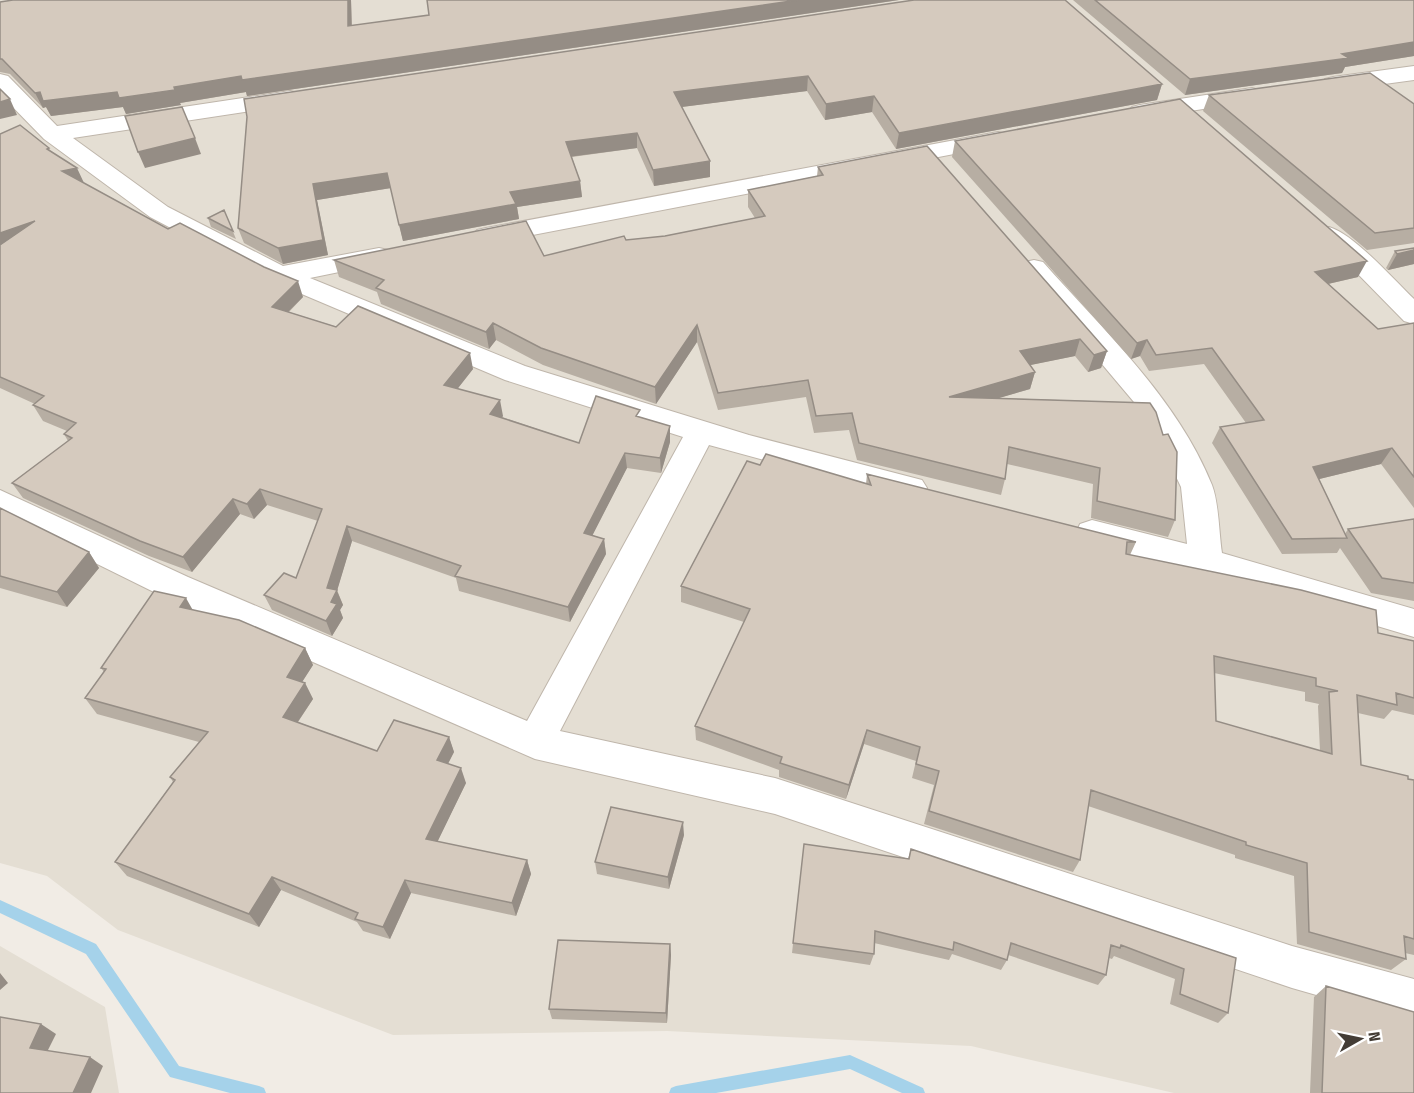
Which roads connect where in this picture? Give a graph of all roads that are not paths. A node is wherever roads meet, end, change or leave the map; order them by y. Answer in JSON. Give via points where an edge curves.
{"nodes":[{"id":1,"x":1414,"y":73,"type":"edge"},
{"id":2,"x":0,"y":81,"type":"edge"},
{"id":3,"x":1308,"y":87,"type":"edge"},
{"id":4,"x":1273,"y":92,"type":"edge"},
{"id":5,"x":310,"y":95,"type":"edge"},
{"id":6,"x":1170,"y":98,"type":"junction"},
{"id":7,"x":1120,"y":116,"type":"edge"},
{"id":8,"x":1206,"y":129,"type":"edge"},
{"id":9,"x":52,"y":134,"type":"junction"},
{"id":10,"x":1026,"y":134,"type":"edge"},
{"id":11,"x":931,"y":152,"type":"junction"},
{"id":12,"x":955,"y":178,"type":"edge"},
{"id":13,"x":1315,"y":222,"type":"edge"},
{"id":14,"x":466,"y":240,"type":"edge"},
{"id":15,"x":1017,"y":249,"type":"edge"},
{"id":16,"x":397,"y":253,"type":"edge"},
{"id":17,"x":1393,"y":256,"type":"dead end"},
{"id":18,"x":1360,"y":261,"type":"junction"},
{"id":19,"x":280,"y":275,"type":"junction"},
{"id":20,"x":1414,"y":315,"type":"edge"},
{"id":21,"x":702,"y":432,"type":"junction"},
{"id":22,"x":942,"y":495,"type":"edge"},
{"id":23,"x":0,"y":502,"type":"edge"},
{"id":24,"x":1068,"y":527,"type":"edge"},
{"id":25,"x":1206,"y":562,"type":"junction"},
{"id":26,"x":1414,"y":623,"type":"edge"},
{"id":27,"x":535,"y":742,"type":"junction"},
{"id":28,"x":1414,"y":1001,"type":"edge"}],
"edges":[{"from":1,"to":3,"type":"street"},
{"from":2,"to":9,"type":"street"},
{"from":4,"to":6,"type":"street"},
{"from":5,"to":9,"type":"street"},
{"from":6,"to":7,"type":"street"},
{"from":6,"to":8,"type":"street"},
{"from":9,"to":19,"type":"street","via":[[159,212]]},
{"from":10,"to":11,"type":"street"},
{"from":11,"to":12,"type":"street"},
{"from":11,"to":14,"type":"street"},
{"from":13,"to":18,"type":"street"},
{"from":15,"to":25,"type":"street","via":[[1134,383],[1171,434],[1197,487]]},
{"from":16,"to":19,"type":"street"},
{"from":17,"to":18,"type":"street"},
{"from":18,"to":20,"type":"street"},
{"from":19,"to":21,"type":"street","via":[[515,374]]},
{"from":21,"to":22,"type":"street"},
{"from":21,"to":27,"type":"street"},
{"from":23,"to":27,"type":"street","via":[[176,587]]},
{"from":24,"to":25,"type":"street"},
{"from":25,"to":26,"type":"street"},
{"from":27,"to":28,"type":"street","via":[[775,796],[1292,967]]}]}
